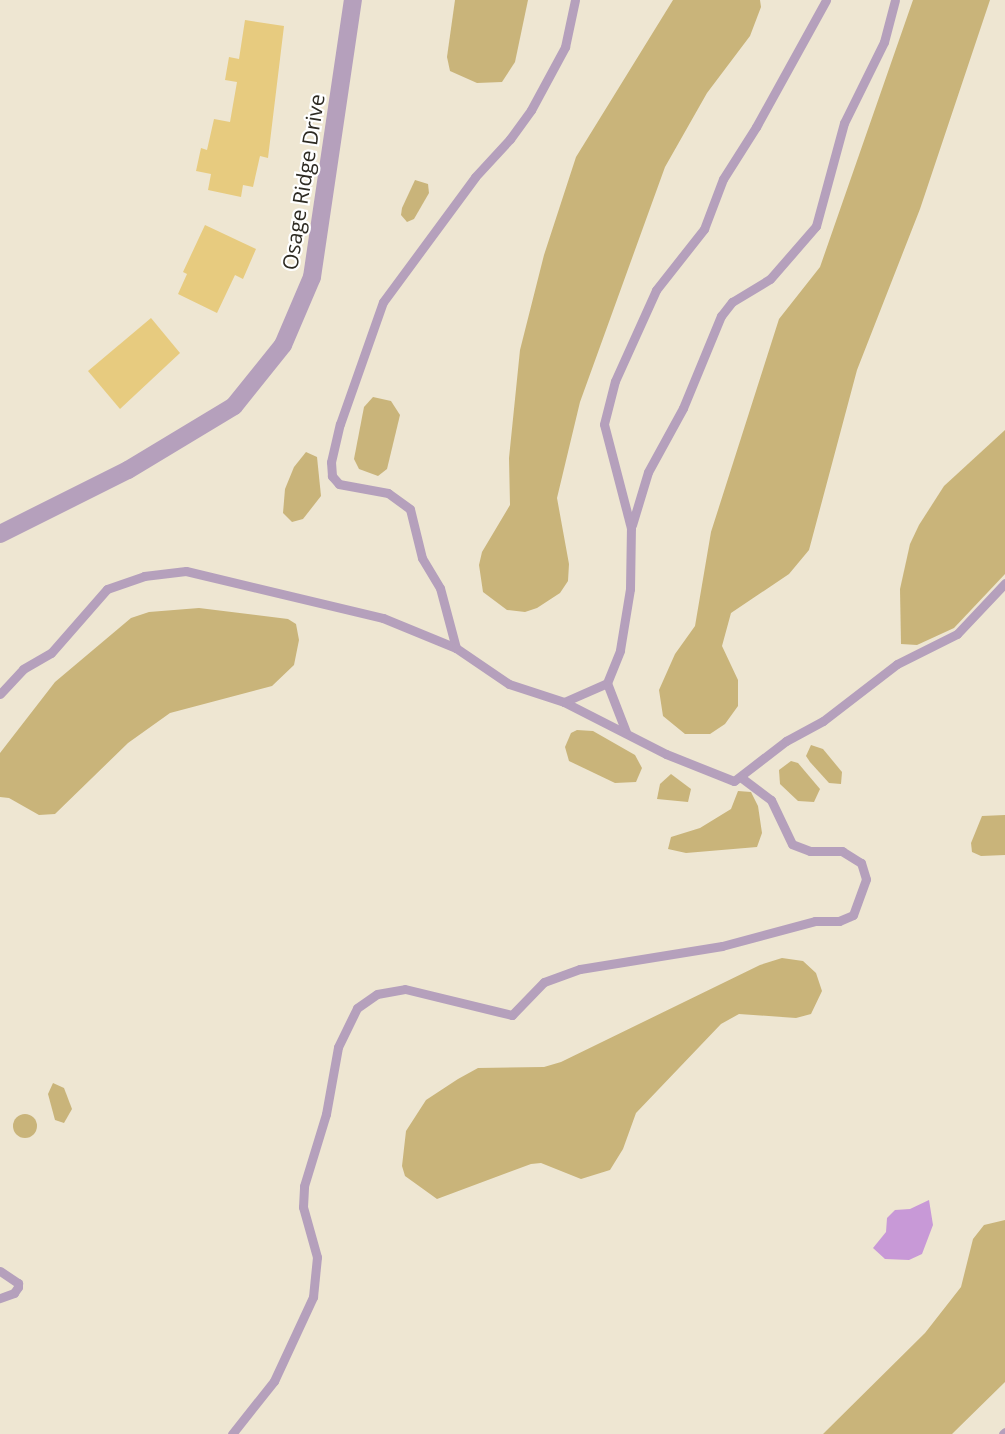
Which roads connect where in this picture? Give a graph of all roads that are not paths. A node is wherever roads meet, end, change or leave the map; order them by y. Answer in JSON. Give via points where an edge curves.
{"nodes":[{"id":1,"x":353,"y":0,"type":"edge"},
{"id":2,"x":574,"y":0,"type":"edge"},
{"id":3,"x":826,"y":0,"type":"edge"},
{"id":4,"x":895,"y":0,"type":"edge"},
{"id":5,"x":631,"y":528,"type":"junction"},
{"id":6,"x":0,"y":534,"type":"edge"},
{"id":7,"x":1005,"y":583,"type":"edge"},
{"id":8,"x":456,"y":648,"type":"junction"},
{"id":9,"x":607,"y":683,"type":"junction"},
{"id":10,"x":0,"y":694,"type":"edge"},
{"id":11,"x":564,"y":702,"type":"junction"},
{"id":12,"x":626,"y":732,"type":"junction"},
{"id":13,"x":742,"y":778,"type":"junction"},
{"id":14,"x":0,"y":1271,"type":"edge"},
{"id":15,"x":0,"y":1298,"type":"edge"},
{"id":16,"x":232,"y":1434,"type":"edge"}],
"edges":[{"from":1,"to":6,"type":"street","name":"Osage Ridge Drive","via":[[312,277],[283,345],[234,406],[128,470]]},
{"from":2,"to":8,"type":"lane","via":[[565,47],[531,110],[510,140],[475,177],[383,302],[340,424],[331,462],[332,476],[339,484],[388,493],[410,509],[422,558],[440,588]]},
{"from":3,"to":5,"type":"lane","via":[[725,175],[704,229],[656,290],[615,381],[604,432]]},
{"from":4,"to":5,"type":"lane","via":[[884,42],[842,127],[816,226],[775,274],[732,302],[721,316],[683,408],[652,463]]},
{"from":5,"to":9,"type":"lane","via":[[630,589],[620,650]]},
{"from":7,"to":13,"type":"lane","via":[[957,634],[897,664],[823,721],[756,761]]},
{"from":8,"to":10,"type":"lane","via":[[353,608],[202,573],[158,573],[107,589],[51,652],[23,669]]},
{"from":8,"to":11,"type":"lane","via":[[509,684]]},
{"from":9,"to":11,"type":"lane"},
{"from":9,"to":12,"type":"lane"},
{"from":11,"to":12,"type":"lane"},
{"from":12,"to":13,"type":"lane","via":[[712,775],[734,781]]},
{"from":13,"to":16,"type":"lane","via":[[771,800],[789,839],[798,848],[842,851],[861,863],[866,879],[853,915],[722,946],[580,969],[544,982],[512,1015],[405,989],[377,994],[357,1008],[338,1047],[326,1114],[304,1186],[303,1207],[317,1257],[313,1298],[274,1381]]},
{"from":14,"to":15,"type":"lane","via":[[18,1283],[14,1293]]}]}
